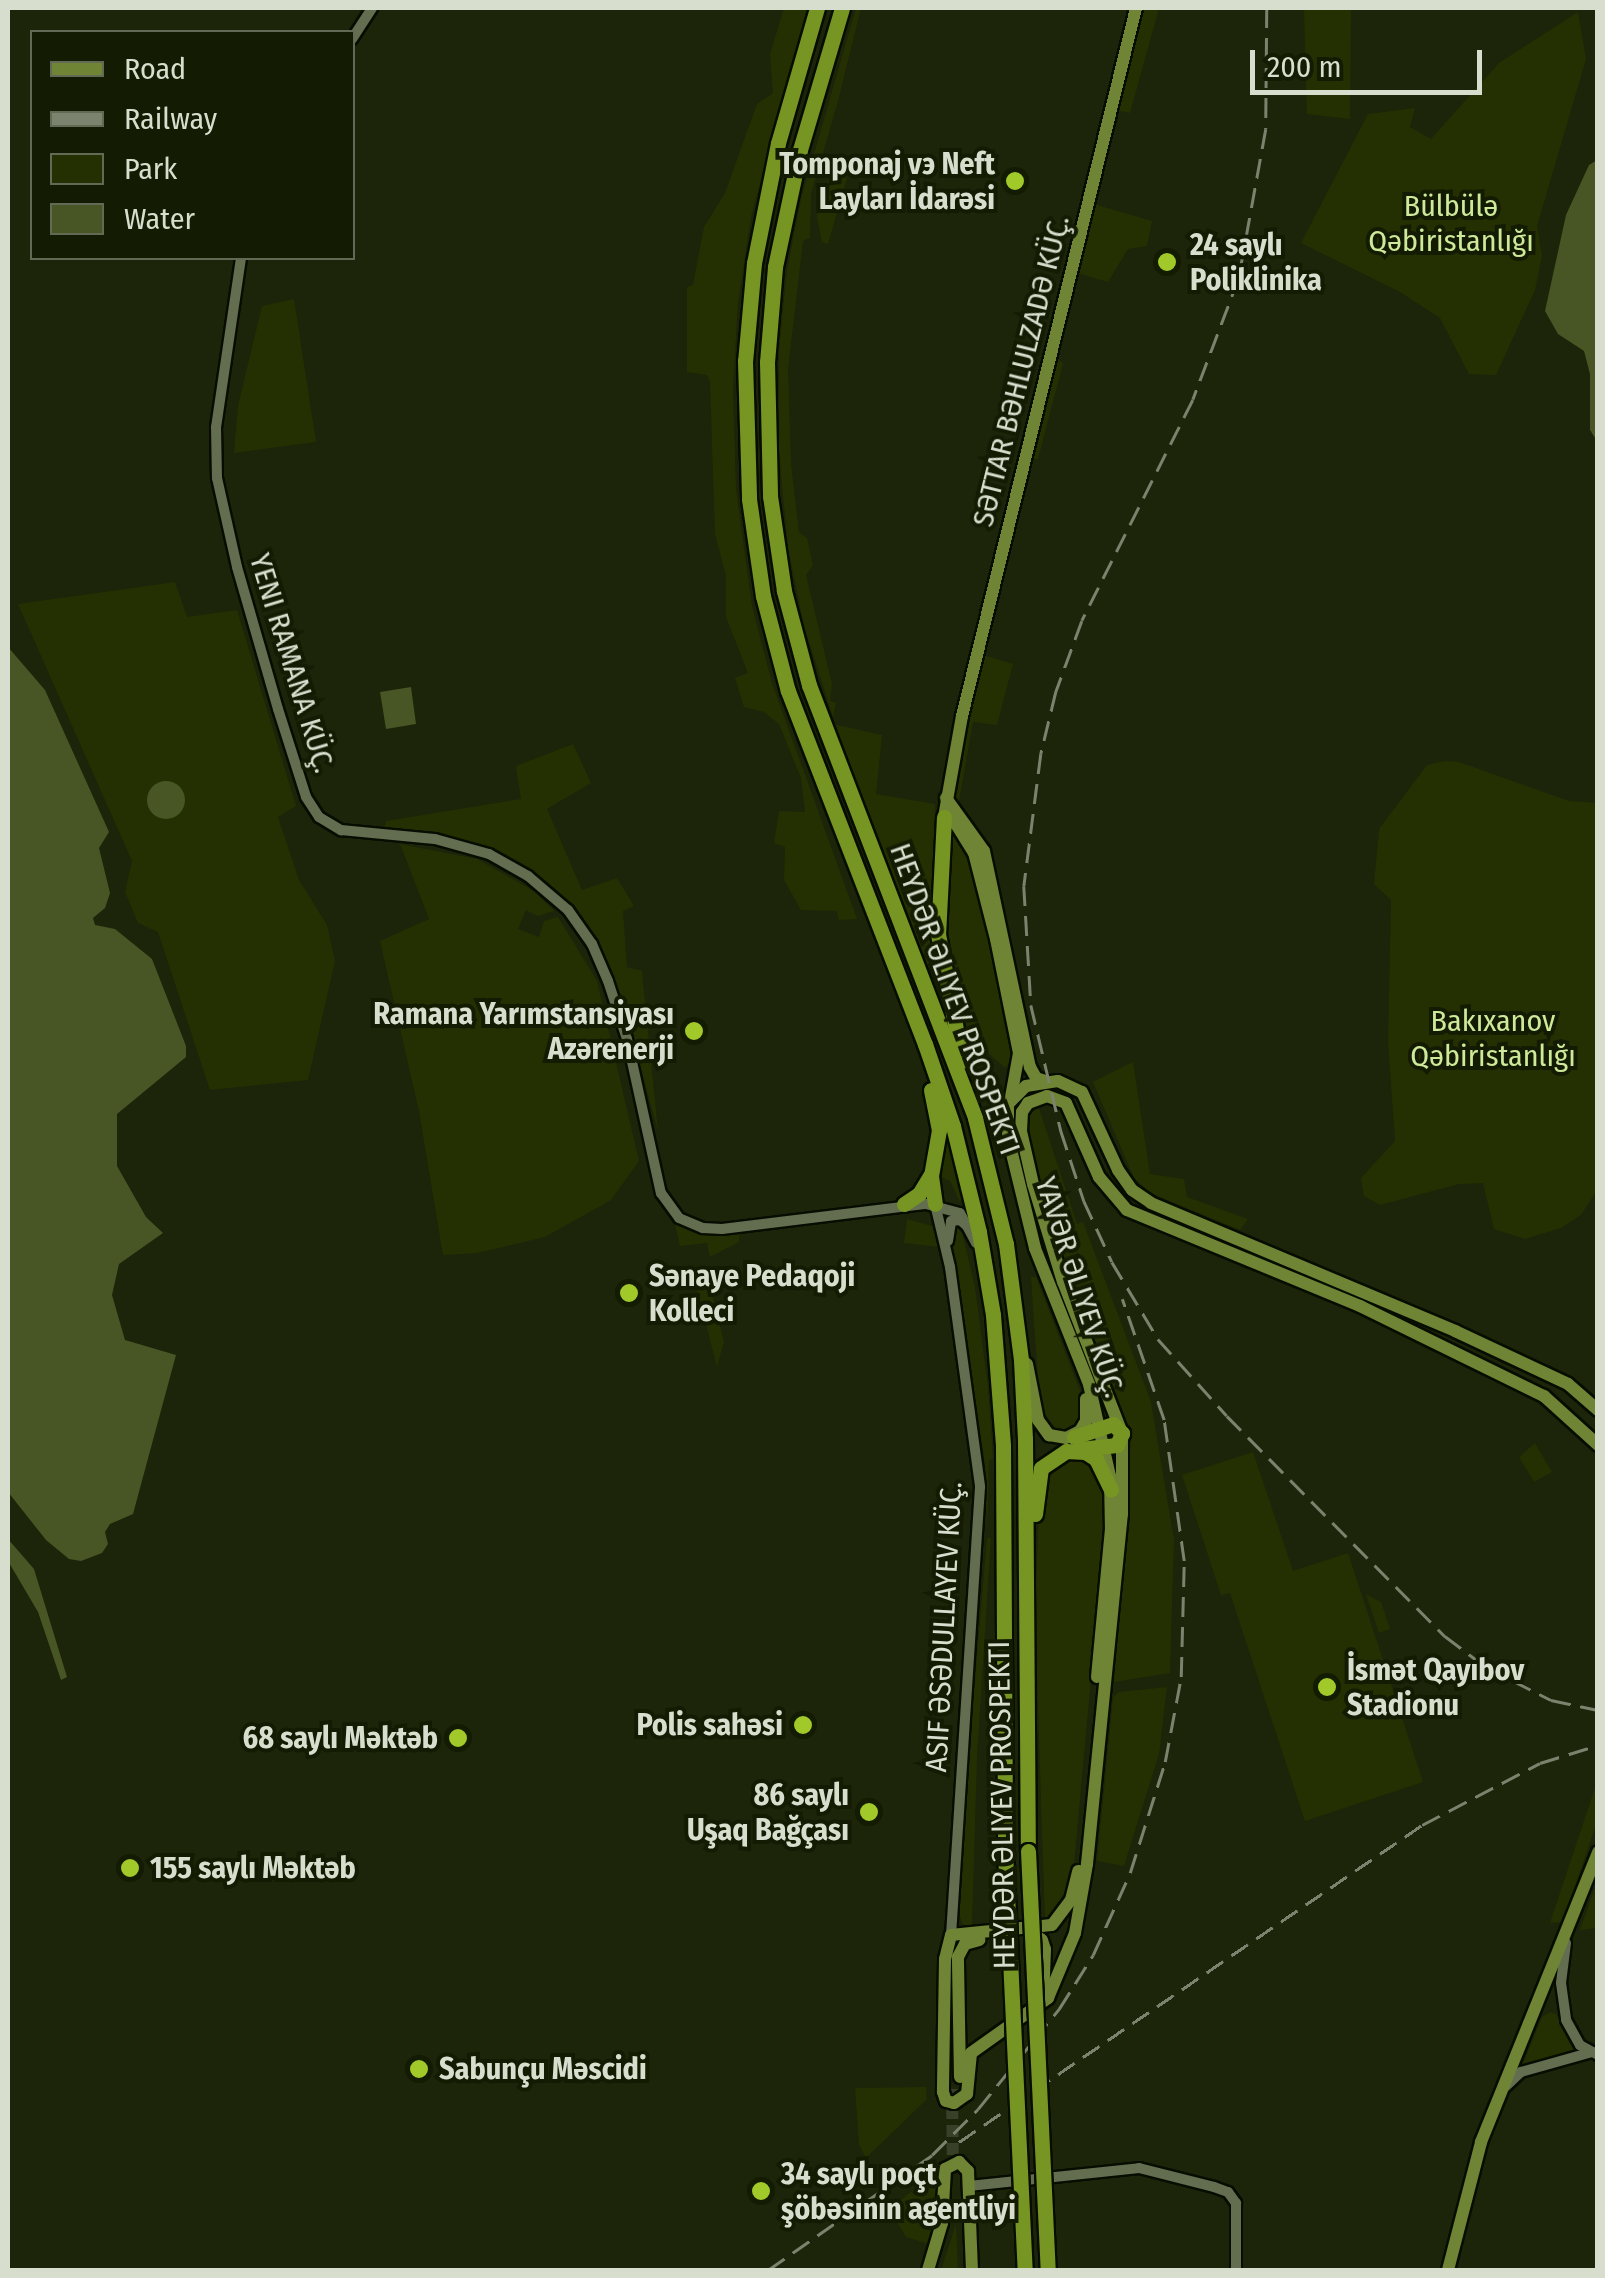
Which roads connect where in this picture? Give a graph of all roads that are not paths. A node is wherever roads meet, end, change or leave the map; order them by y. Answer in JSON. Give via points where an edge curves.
{"nodes":[{"id":1,"x":372,"y":8,"type":"edge"},
{"id":2,"x":817,"y":8,"type":"edge"},
{"id":3,"x":843,"y":8,"type":"edge"},
{"id":4,"x":1136,"y":8,"type":"edge"},
{"id":5,"x":355,"y":35,"type":"edge"},
{"id":6,"x":240,"y":260,"type":"edge"},
{"id":7,"x":946,"y":798,"type":"junction"},
{"id":8,"x":944,"y":818,"type":"junction"},
{"id":9,"x":896,"y":970,"type":"junction"},
{"id":10,"x":1048,"y":1082,"type":"junction"},
{"id":11,"x":1087,"y":1100,"type":"junction"},
{"id":12,"x":1066,"y":1103,"type":"junction"},
{"id":13,"x":1008,"y":1104,"type":"junction"},
{"id":14,"x":975,"y":1118,"type":"junction"},
{"id":15,"x":1103,"y":1137,"type":"junction"},
{"id":16,"x":1085,"y":1148,"type":"junction"},
{"id":17,"x":933,"y":1168,"type":"junction"},
{"id":18,"x":904,"y":1204,"type":"junction"},
{"id":19,"x":935,"y":1204,"type":"junction"},
{"id":20,"x":1040,"y":1207,"type":"junction"},
{"id":21,"x":1026,"y":1214,"type":"junction"},
{"id":22,"x":972,"y":1233,"type":"junction"},
{"id":23,"x":950,"y":1267,"type":"junction"},
{"id":24,"x":990,"y":1292,"type":"junction"},
{"id":25,"x":1014,"y":1298,"type":"junction"},
{"id":26,"x":1070,"y":1344,"type":"junction"},
{"id":27,"x":1598,"y":1410,"type":"edge"},
{"id":28,"x":1098,"y":1428,"type":"junction"},
{"id":29,"x":1122,"y":1433,"type":"junction"},
{"id":30,"x":1074,"y":1443,"type":"junction"},
{"id":31,"x":1598,"y":1445,"type":"edge"},
{"id":32,"x":1103,"y":1447,"type":"junction"},
{"id":33,"x":1111,"y":1490,"type":"junction"},
{"id":34,"x":1026,"y":1657,"type":"junction"},
{"id":35,"x":1598,"y":1852,"type":"edge"},
{"id":36,"x":1082,"y":1898,"type":"junction"},
{"id":37,"x":1034,"y":1933,"type":"junction"},
{"id":38,"x":951,"y":1935,"type":"junction"},
{"id":39,"x":1566,"y":1937,"type":"junction"},
{"id":40,"x":1041,"y":2004,"type":"junction"},
{"id":41,"x":1594,"y":2054,"type":"edge"},
{"id":42,"x":1502,"y":2092,"type":"junction"},
{"id":43,"x":969,"y":2186,"type":"junction"},
{"id":44,"x":928,"y":2270,"type":"edge"},
{"id":45,"x":936,"y":2270,"type":"edge"},
{"id":46,"x":969,"y":2270,"type":"edge"},
{"id":47,"x":1025,"y":2270,"type":"edge"},
{"id":48,"x":1048,"y":2270,"type":"edge"},
{"id":49,"x":1236,"y":2270,"type":"edge"},
{"id":50,"x":1448,"y":2270,"type":"edge"}],
"edges":[{"from":1,"to":5,"type":"street"},
{"from":2,"to":9,"type":"highway","name":"HEYDƏR ƏLIYEV PROSPEKTI","via":[[778,143],[754,264],[745,376],[748,498],[763,596],[788,691]]},
{"from":3,"to":14,"type":"highway","name":"HEYDƏR ƏLIYEV PROSPEKTI","via":[[784,217],[769,318],[768,452],[776,546],[809,685]]},
{"from":4,"to":7,"type":"main road","name":"SƏTTAR BƏHLULZADƏ KÜÇ."},
{"from":6,"to":18,"type":"street","name":"YENI RAMANA KÜÇ.","via":[[216,427],[217,478],[236,566],[311,806],[341,830],[436,839],[488,854],[568,910],[608,981],[628,1039],[661,1193],[679,1218],[722,1228]]},
{"from":7,"to":8,"type":"main road","name":"SƏTTAR BƏHLULZADƏ KÜÇ."},
{"from":7,"to":10,"type":"main road","via":[[984,851],[1030,1067]]},
{"from":8,"to":13,"type":"main road","name":"YAVƏR ƏLIYEV KÜÇ.","via":[[956,824],[974,854],[1004,972],[1020,1062]]},
{"from":8,"to":14,"type":"highway","via":[[938,934]]},
{"from":9,"to":17,"type":"highway","via":[[935,1105]]},
{"from":9,"to":24,"type":"highway","name":"HEYDƏR ƏLIYEV PROSPEKTI","via":[[953,1126]]},
{"from":10,"to":11,"type":"main road","via":[[1072,1085]]},
{"from":10,"to":13,"type":"main road","via":[[1021,1089]]},
{"from":11,"to":12,"type":"main road","via":[[1081,1115]]},
{"from":11,"to":15,"type":"main road"},
{"from":12,"to":16,"type":"main road","name":"YAVƏR ƏLIYEV KÜÇ."},
{"from":12,"to":20,"type":"main road","name":"YAVƏR ƏLIYEV KÜÇ.","via":[[1040,1097],[1022,1112],[1022,1139]]},
{"from":13,"to":21,"type":"main road","name":"YAVƏR ƏLIYEV KÜÇ.","via":[[1006,1126]]},
{"from":14,"to":25,"type":"highway","name":"HEYDƏR ƏLIYEV PROSPEKTI"},
{"from":15,"to":16,"type":"main road","via":[[1091,1118],[1082,1120]]},
{"from":15,"to":27,"type":"main road","via":[[1125,1181],[1151,1203],[1455,1331],[1568,1384]]},
{"from":16,"to":31,"type":"main road","name":"YAVƏR ƏLIYEV KÜÇ.","via":[[1109,1192],[1140,1217],[1360,1306],[1518,1383],[1555,1403]]},
{"from":17,"to":18,"type":"highway","via":[[919,1194]]},
{"from":17,"to":19,"type":"highway"},
{"from":18,"to":19,"type":"street","name":"YENI RAMANA KÜÇ."},
{"from":19,"to":22,"type":"street","via":[[960,1213]]},
{"from":19,"to":23,"type":"street","name":"ASIF ƏSƏDULLAYEV KÜÇ."},
{"from":20,"to":21,"type":"main road","via":[[1044,1241],[1036,1240]]},
{"from":20,"to":29,"type":"main road","name":"YAVƏR ƏLIYEV KÜÇ."},
{"from":21,"to":26,"type":"main road","name":"YAVƏR ƏLIYEV KÜÇ."},
{"from":22,"to":23,"type":"street","via":[[963,1221],[951,1221]]},
{"from":22,"to":24,"type":"street"},
{"from":23,"to":38,"type":"street","name":"ASIF ƏSƏDULLAYEV KÜÇ.","via":[[980,1487]]},
{"from":24,"to":47,"type":"highway","name":"HEYDƏR ƏLIYEV PROSPEKTI","bridge":true,"via":[[1003,1464],[1004,1852]]},
{"from":25,"to":30,"type":"main road","via":[[1040,1426]]},
{"from":25,"to":34,"type":"highway","name":"HEYDƏR ƏLIYEV PROSPEKTI","via":[[1026,1439]]},
{"from":26,"to":28,"type":"main road","name":"YAVƏR ƏLIYEV KÜÇ."},
{"from":26,"to":30,"type":"main road","via":[[1088,1411]]},
{"from":28,"to":29,"type":"highway","via":[[1115,1424]]},
{"from":28,"to":30,"type":"highway"},
{"from":28,"to":32,"type":"main road","name":"YAVƏR ƏLIYEV KÜÇ."},
{"from":29,"to":32,"type":"highway","via":[[1120,1444]]},
{"from":29,"to":36,"type":"main road","name":"YAVƏR ƏLIYEV KÜÇ.","via":[[1121,1526]]},
{"from":30,"to":32,"type":"highway"},
{"from":30,"to":33,"type":"highway","via":[[1096,1459]]},
{"from":30,"to":34,"type":"highway","via":[[1050,1458],[1039,1476]]},
{"from":32,"to":33,"type":"main road","name":"YAVƏR ƏLIYEV KÜÇ."},
{"from":33,"to":37,"type":"main road","name":"YAVƏR ƏLIYEV KÜÇ.","via":[[1076,1879],[1062,1916]]},
{"from":34,"to":48,"type":"highway","name":"HEYDƏR ƏLIYEV PROSPEKTI","bridge":true},
{"from":35,"to":39,"type":"main road"},
{"from":36,"to":37,"type":"main road","via":[[1066,1925]]},
{"from":36,"to":40,"type":"main road","name":"YAVƏR ƏLIYEV KÜÇ.","via":[[1063,1970]]},
{"from":37,"to":38,"type":"main road"},
{"from":37,"to":38,"type":"main road","via":[[975,1940],[961,1948],[956,2089]]},
{"from":37,"to":40,"type":"main road","via":[[1046,1974]]},
{"from":38,"to":40,"type":"main road","via":[[944,1973],[946,2101],[965,2099],[974,2050]]},
{"from":39,"to":41,"type":"street","via":[[1563,2007],[1575,2039]]},
{"from":39,"to":42,"type":"main road"},
{"from":41,"to":42,"type":"street","via":[[1521,2072]]},
{"from":42,"to":50,"type":"main road","via":[[1474,2164]]},
{"from":43,"to":44,"type":"main road","via":[[966,2164],[946,2167],[942,2222]]},
{"from":43,"to":46,"type":"main road"},
{"from":43,"to":49,"type":"street","via":[[1139,2168],[1214,2187],[1236,2202]]},
{"from":45,"to":46,"type":"main road","via":[[957,2170]]}]}
